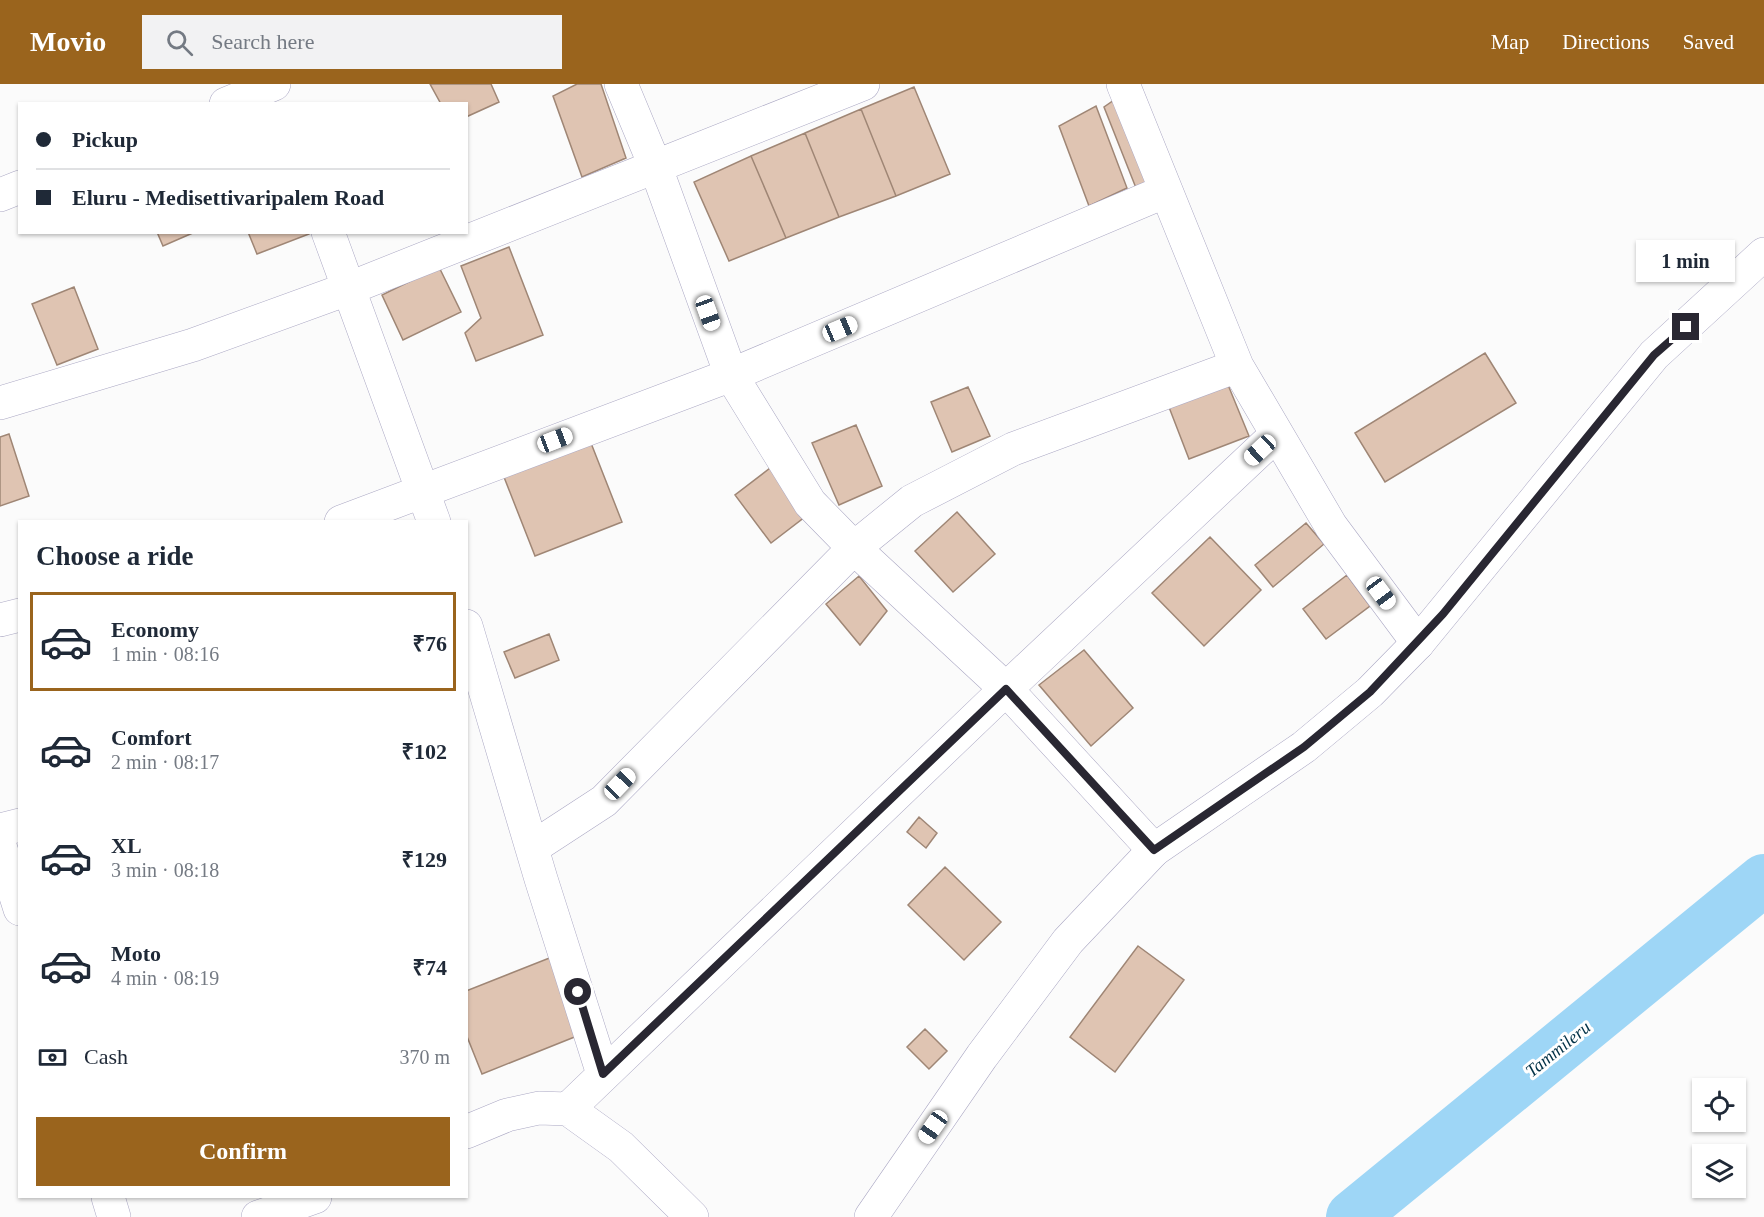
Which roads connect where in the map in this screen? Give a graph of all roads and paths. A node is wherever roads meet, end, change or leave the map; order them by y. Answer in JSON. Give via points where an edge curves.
{"nodes":[{"id":1,"x":621,"y":84,"type":"edge"},
{"id":2,"x":863,"y":84,"type":"edge"},
{"id":3,"x":1123,"y":84,"type":"edge"},
{"id":4,"x":272,"y":89,"type":"edge"},
{"id":5,"x":232,"y":102,"type":"edge"},
{"id":6,"x":656,"y":168,"type":"junction"},
{"id":7,"x":18,"y":188,"type":"edge"},
{"id":8,"x":1166,"y":191,"type":"junction"},
{"id":9,"x":0,"y":195,"type":"edge"},
{"id":10,"x":329,"y":234,"type":"edge"},
{"id":11,"x":1764,"y":254,"type":"edge"},
{"id":12,"x":350,"y":288,"type":"junction"},
{"id":13,"x":1237,"y":366,"type":"junction"},
{"id":14,"x":731,"y":375,"type":"junction"},
{"id":15,"x":0,"y":403,"type":"edge"},
{"id":16,"x":1277,"y":435,"type":"junction"},
{"id":17,"x":423,"y":489,"type":"junction"},
{"id":18,"x":346,"y":520,"type":"edge"},
{"id":19,"x":433,"y":520,"type":"edge"},
{"id":20,"x":854,"y":548,"type":"junction"},
{"id":21,"x":18,"y":616,"type":"edge"},
{"id":22,"x":0,"y":620,"type":"edge"},
{"id":23,"x":468,"y":639,"type":"edge"},
{"id":24,"x":1418,"y":643,"type":"junction"},
{"id":25,"x":475,"y":683,"type":"edge"},
{"id":26,"x":1006,"y":689,"type":"junction"},
{"id":27,"x":18,"y":826,"type":"edge"},
{"id":28,"x":0,"y":830,"type":"edge"},
{"id":29,"x":0,"y":846,"type":"edge"},
{"id":30,"x":532,"y":848,"type":"junction"},
{"id":31,"x":1154,"y":850,"type":"junction"},
{"id":32,"x":18,"y":903,"type":"edge"},
{"id":33,"x":603,"y":1074,"type":"junction"},
{"id":34,"x":568,"y":1108,"type":"junction"},
{"id":35,"x":468,"y":1131,"type":"edge"},
{"id":36,"x":108,"y":1198,"type":"edge"},
{"id":37,"x":312,"y":1198,"type":"edge"},
{"id":38,"x":114,"y":1217,"type":"edge"},
{"id":39,"x":258,"y":1217,"type":"edge"},
{"id":40,"x":692,"y":1217,"type":"edge"},
{"id":41,"x":871,"y":1217,"type":"edge"}],
"edges":[{"from":1,"to":6,"type":"street"},
{"from":2,"to":6,"type":"street"},
{"from":3,"to":8,"type":"street"},
{"from":4,"to":5,"type":"street"},
{"from":6,"to":12,"type":"street"},
{"from":6,"to":14,"type":"street"},
{"from":7,"to":9,"type":"street"},
{"from":8,"to":13,"type":"street"},
{"from":8,"to":14,"type":"street"},
{"from":10,"to":12,"type":"street"},
{"from":11,"to":24,"type":"street","via":[[1654,355]]},
{"from":12,"to":15,"type":"street","via":[[194,345]]},
{"from":12,"to":17,"type":"street"},
{"from":13,"to":16,"type":"street"},
{"from":13,"to":20,"type":"street","via":[[1013,449],[912,501]]},
{"from":14,"to":17,"type":"street"},
{"from":14,"to":20,"type":"street","via":[[810,503]]},
{"from":16,"to":24,"type":"street","via":[[1331,526]]},
{"from":16,"to":26,"type":"street"},
{"from":17,"to":18,"type":"street"},
{"from":17,"to":19,"type":"street"},
{"from":20,"to":26,"type":"street"},
{"from":20,"to":30,"type":"street","via":[[604,801]]},
{"from":21,"to":22,"type":"street"},
{"from":23,"to":25,"type":"street"},
{"from":24,"to":31,"type":"street","via":[[1370,692],[1304,747]]},
{"from":25,"to":30,"type":"street"},
{"from":26,"to":31,"type":"street"},
{"from":26,"to":33,"type":"street"},
{"from":27,"to":28,"type":"street"},
{"from":29,"to":32,"type":"street"},
{"from":30,"to":33,"type":"street"},
{"from":31,"to":41,"type":"street","via":[[1068,941],[982,1056]]},
{"from":33,"to":34,"type":"street"},
{"from":34,"to":35,"type":"street","via":[[539,1108],[507,1115]]},
{"from":34,"to":40,"type":"street","via":[[621,1147]]},
{"from":36,"to":38,"type":"street"},
{"from":37,"to":39,"type":"street"}]}
